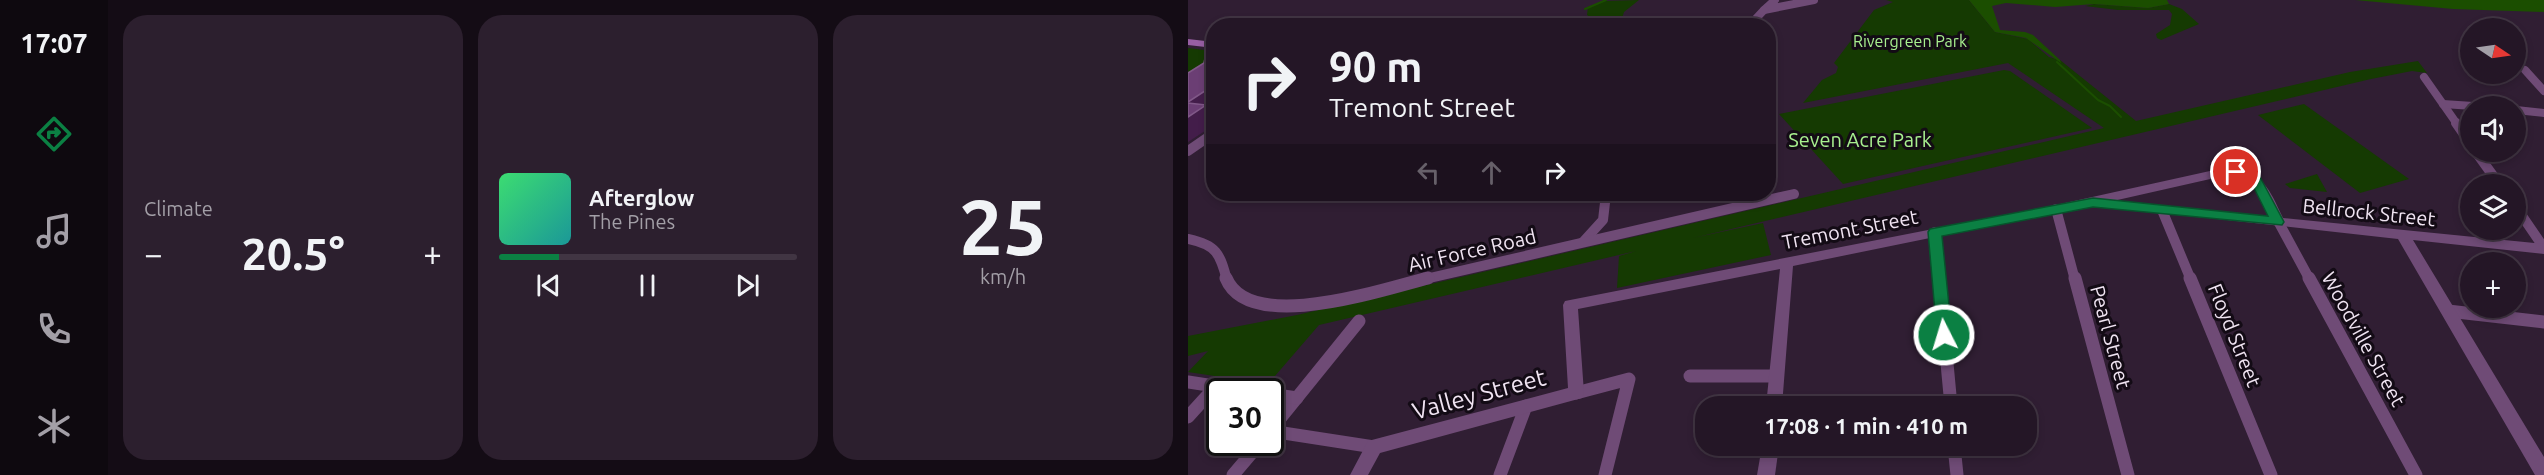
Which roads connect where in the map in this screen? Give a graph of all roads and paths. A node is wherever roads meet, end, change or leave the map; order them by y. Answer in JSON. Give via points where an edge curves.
{"nodes":[{"id":1,"x":1775,"y":0,"type":"edge"},
{"id":2,"x":1814,"y":0,"type":"edge"},
{"id":3,"x":1764,"y":10,"type":"junction"},
{"id":4,"x":1756,"y":18,"type":"edge"},
{"id":5,"x":1188,"y":42,"type":"edge"},
{"id":6,"x":1206,"y":44,"type":"edge"},
{"id":7,"x":2526,"y":71,"type":"edge"},
{"id":8,"x":2424,"y":77,"type":"dead end"},
{"id":9,"x":2544,"y":91,"type":"edge"},
{"id":10,"x":2443,"y":104,"type":"junction"},
{"id":11,"x":2460,"y":105,"type":"edge"},
{"id":12,"x":2526,"y":111,"type":"edge"},
{"id":13,"x":2544,"y":113,"type":"edge"},
{"id":14,"x":2460,"y":129,"type":"edge"},
{"id":15,"x":1206,"y":138,"type":"edge"},
{"id":16,"x":1190,"y":148,"type":"edge"},
{"id":17,"x":2172,"y":183,"type":"junction"},
{"id":18,"x":1794,"y":194,"type":"dead end"},
{"id":19,"x":1776,"y":198,"type":"edge"},
{"id":20,"x":1605,"y":201,"type":"edge"},
{"id":21,"x":1763,"y":201,"type":"edge"},
{"id":22,"x":2082,"y":203,"type":"junction"},
{"id":23,"x":2056,"y":209,"type":"junction"},
{"id":24,"x":2162,"y":210,"type":"junction"},
{"id":25,"x":2278,"y":222,"type":"junction"},
{"id":26,"x":2526,"y":222,"type":"edge"},
{"id":27,"x":1935,"y":232,"type":"junction"},
{"id":28,"x":2403,"y":235,"type":"junction"},
{"id":29,"x":1188,"y":239,"type":"edge"},
{"id":30,"x":1582,"y":242,"type":"junction"},
{"id":31,"x":2544,"y":249,"type":"edge"},
{"id":32,"x":1784,"y":262,"type":"junction"},
{"id":33,"x":2448,"y":311,"type":"junction"},
{"id":34,"x":1359,"y":321,"type":"dead end"},
{"id":35,"x":2544,"y":322,"type":"edge"},
{"id":36,"x":1690,"y":376,"type":"dead end"},
{"id":37,"x":1777,"y":376,"type":"junction"},
{"id":38,"x":1188,"y":382,"type":"edge"},
{"id":39,"x":1206,"y":385,"type":"edge"},
{"id":40,"x":1576,"y":393,"type":"junction"},
{"id":41,"x":1284,"y":396,"type":"edge"},
{"id":42,"x":1775,"y":396,"type":"edge"},
{"id":43,"x":1950,"y":396,"type":"edge"},
{"id":44,"x":1206,"y":397,"type":"edge"},
{"id":45,"x":1297,"y":398,"type":"junction"},
{"id":46,"x":1526,"y":406,"type":"junction"},
{"id":47,"x":1284,"y":413,"type":"edge"},
{"id":48,"x":1188,"y":417,"type":"edge"},
{"id":49,"x":1284,"y":432,"type":"edge"},
{"id":50,"x":1374,"y":447,"type":"junction"},
{"id":51,"x":1249,"y":456,"type":"edge"},
{"id":52,"x":1769,"y":456,"type":"edge"},
{"id":53,"x":1955,"y":456,"type":"edge"},
{"id":54,"x":2544,"y":472,"type":"edge"},
{"id":55,"x":1233,"y":475,"type":"edge"},
{"id":56,"x":1359,"y":475,"type":"edge"},
{"id":57,"x":1500,"y":475,"type":"edge"},
{"id":58,"x":1605,"y":475,"type":"edge"},
{"id":59,"x":1766,"y":475,"type":"edge"},
{"id":60,"x":1957,"y":475,"type":"edge"},
{"id":61,"x":2128,"y":475,"type":"edge"},
{"id":62,"x":2271,"y":475,"type":"edge"},
{"id":63,"x":2415,"y":475,"type":"edge"}],
"edges":[{"from":1,"to":3,"type":"street"},
{"from":2,"to":3,"type":"street"},
{"from":3,"to":4,"type":"street"},
{"from":5,"to":6,"type":"main road"},
{"from":7,"to":9,"type":"street"},
{"from":8,"to":10,"type":"street"},
{"from":10,"to":11,"type":"street"},
{"from":10,"to":14,"type":"street"},
{"from":12,"to":13,"type":"street"},
{"from":15,"to":16,"type":"street"},
{"from":17,"to":22,"type":"street","name":"Tremont Street"},
{"from":17,"to":24,"type":"street","via":[[2156,193]]},
{"from":17,"to":25,"type":"street","name":"Tremont Street","via":[[2228,171],[2248,175],[2260,186]]},
{"from":18,"to":19,"type":"street","name":"Air Force Road"},
{"from":20,"to":30,"type":"street","via":[[1603,220]]},
{"from":21,"to":30,"type":"street","name":"Air Force Road"},
{"from":22,"to":23,"type":"street","name":"Tremont Street"},
{"from":22,"to":24,"type":"street","name":"Bellrock Street"},
{"from":23,"to":27,"type":"street","name":"Tremont Street"},
{"from":23,"to":61,"type":"street","name":"Pearl Street"},
{"from":24,"to":25,"type":"street","name":"Bellrock Street"},
{"from":24,"to":62,"type":"street","name":"Floyd Street"},
{"from":25,"to":28,"type":"street","name":"Bellrock Street"},
{"from":25,"to":63,"type":"street","name":"Woodville Street"},
{"from":26,"to":31,"type":"street"},
{"from":27,"to":32,"type":"street","name":"Tremont Street"},
{"from":27,"to":43,"type":"street"},
{"from":28,"to":31,"type":"street","name":"Bellrock Street"},
{"from":28,"to":33,"type":"street"},
{"from":29,"to":30,"type":"street","name":"Air Force Road","via":[[1217,252],[1228,284],[1239,295],[1260,304],[1281,306],[1320,303]]},
{"from":32,"to":37,"type":"street","via":[[1787,269]]},
{"from":32,"to":40,"type":"street","name":"Tremont Street","via":[[1570,305]]},
{"from":33,"to":35,"type":"street"},
{"from":33,"to":54,"type":"street"},
{"from":34,"to":45,"type":"street"},
{"from":36,"to":37,"type":"street"},
{"from":37,"to":42,"type":"street"},
{"from":38,"to":39,"type":"street"},
{"from":40,"to":46,"type":"street","name":"Valley Street"},
{"from":40,"to":58,"type":"street","name":"Valley Street","via":[[1629,380]]},
{"from":41,"to":45,"type":"street"},
{"from":44,"to":48,"type":"street"},
{"from":45,"to":47,"type":"street"},
{"from":46,"to":50,"type":"street","name":"Valley Street"},
{"from":46,"to":57,"type":"street"},
{"from":49,"to":50,"type":"street","name":"Valley Street"},
{"from":50,"to":56,"type":"street"},
{"from":51,"to":55,"type":"street"},
{"from":52,"to":59,"type":"street"},
{"from":53,"to":60,"type":"street"}]}
